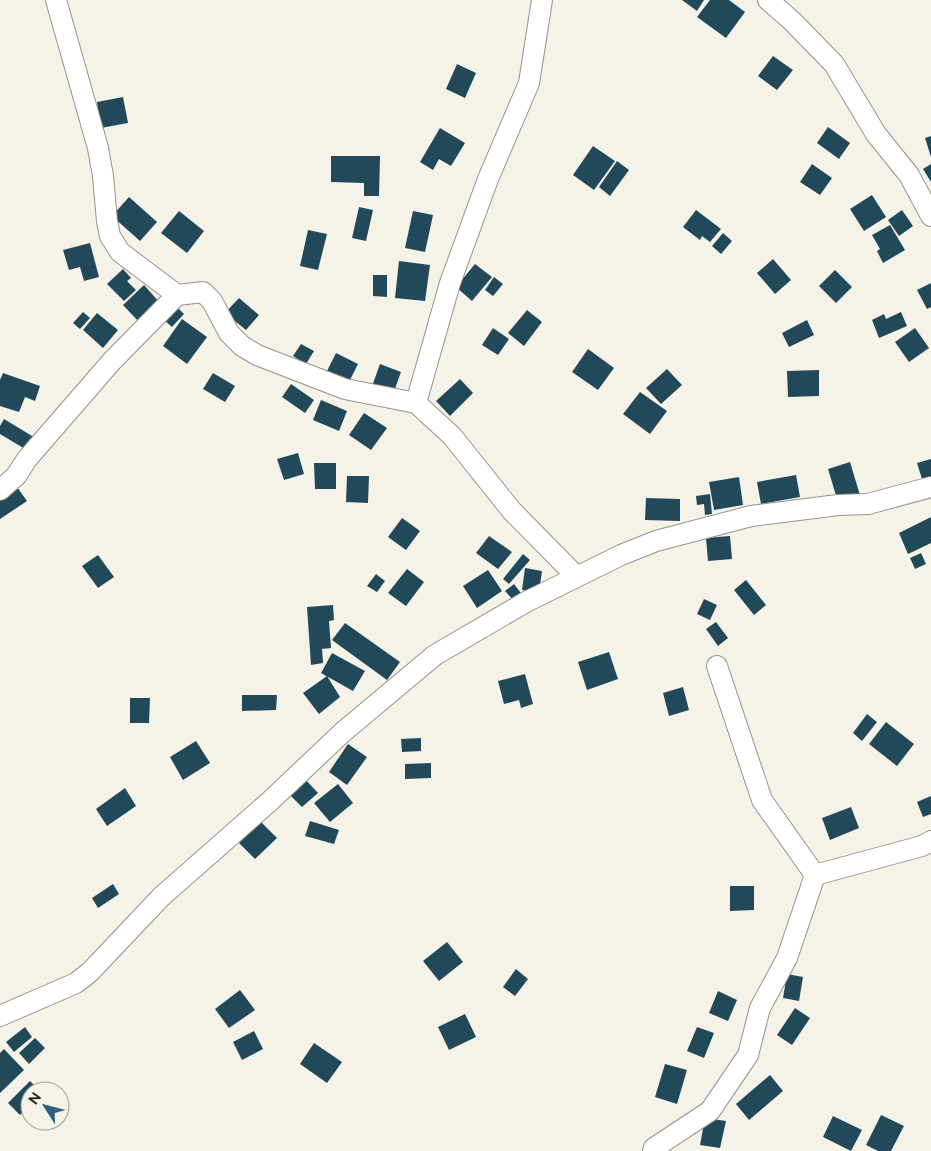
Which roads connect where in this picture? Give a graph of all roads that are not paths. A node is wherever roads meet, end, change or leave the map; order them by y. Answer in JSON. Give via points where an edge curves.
{"nodes":[{"id":1,"x":56,"y":0,"type":"edge"},
{"id":2,"x":542,"y":0,"type":"edge"},
{"id":3,"x":768,"y":0,"type":"edge"},
{"id":4,"x":931,"y":216,"type":"edge"},
{"id":5,"x":177,"y":295,"type":"junction"},
{"id":6,"x":416,"y":403,"type":"junction"},
{"id":7,"x":931,"y":486,"type":"edge"},
{"id":8,"x":0,"y":490,"type":"edge"},
{"id":9,"x":576,"y":576,"type":"junction"},
{"id":10,"x":717,"y":666,"type":"dead end"},
{"id":11,"x":931,"y":841,"type":"edge"},
{"id":12,"x":815,"y":875,"type":"junction"},
{"id":13,"x":0,"y":1016,"type":"edge"},
{"id":14,"x":653,"y":1151,"type":"edge"}],
"edges":[{"from":1,"to":5,"type":"street","via":[[98,148],[110,236],[120,252]]},
{"from":2,"to":6,"type":"street","via":[[529,83],[488,179],[450,283]]},
{"from":3,"to":4,"type":"street","via":[[834,64],[876,134],[909,175]]},
{"from":5,"to":6,"type":"street","via":[[206,293],[229,333],[257,355],[346,389]]},
{"from":5,"to":8,"type":"street","via":[[112,361],[16,476]]},
{"from":6,"to":9,"type":"street","via":[[452,436],[512,511]]},
{"from":7,"to":9,"type":"street","via":[[868,504],[751,516],[656,541]]},
{"from":9,"to":13,"type":"street","via":[[435,655],[343,732],[161,897],[90,972],[76,983]]},
{"from":10,"to":12,"type":"street","via":[[762,800]]},
{"from":11,"to":12,"type":"street"},
{"from":12,"to":14,"type":"street","via":[[787,958],[760,1008],[748,1055],[710,1110]]}]}
